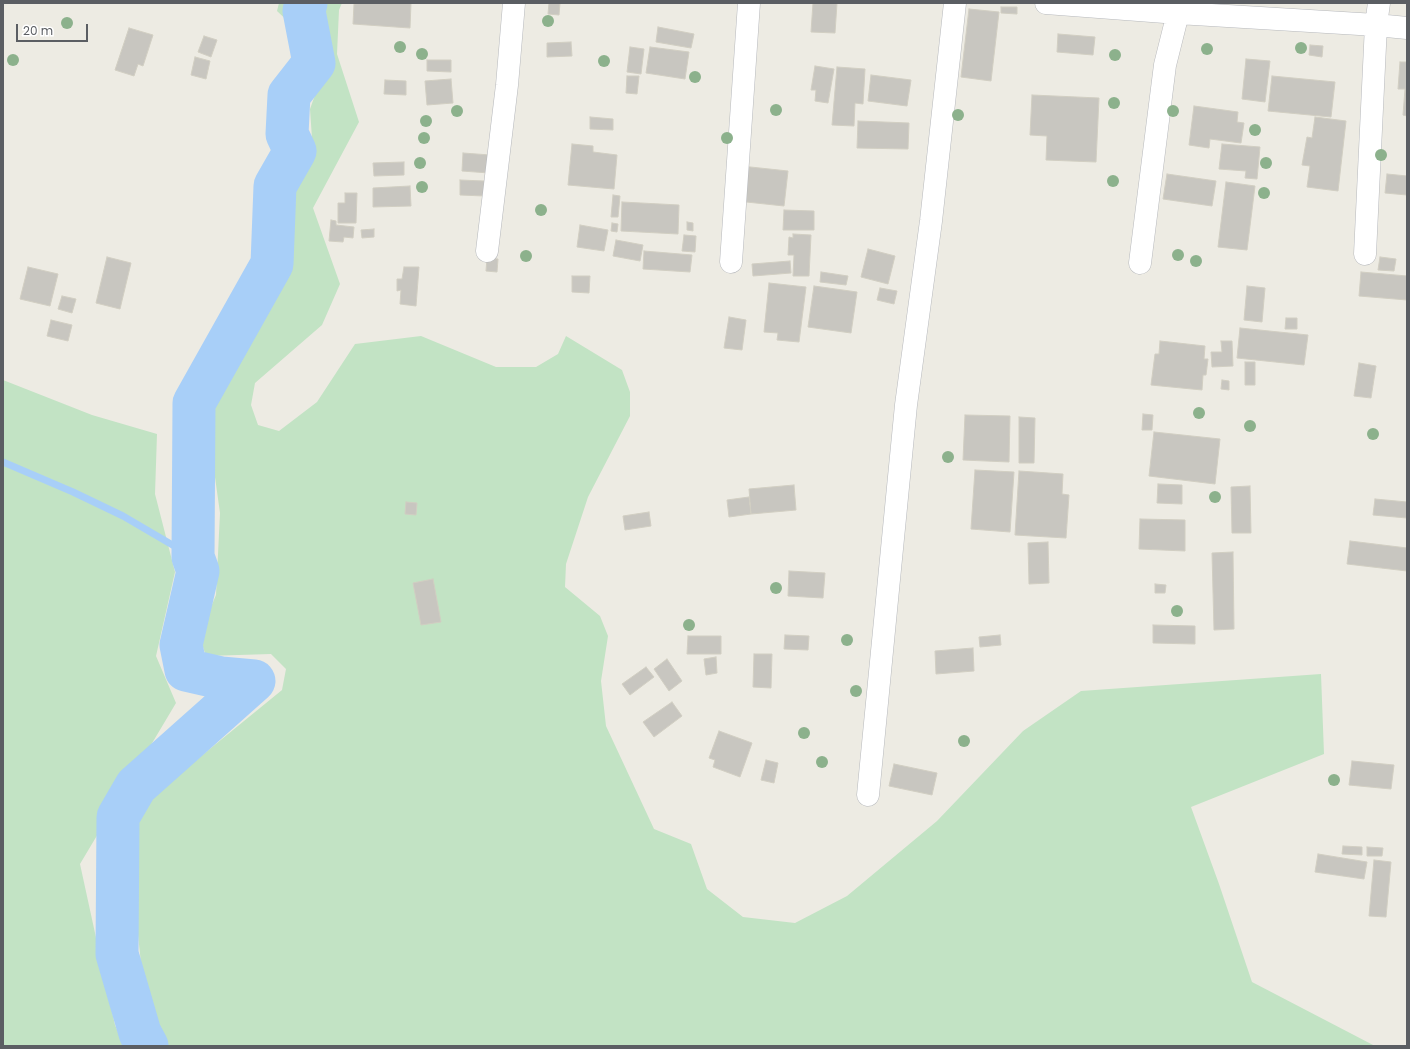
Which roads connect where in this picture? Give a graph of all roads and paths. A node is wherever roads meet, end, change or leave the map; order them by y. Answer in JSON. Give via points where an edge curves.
{"nodes":[{"id":1,"x":514,"y":3,"type":"edge"},
{"id":2,"x":750,"y":3,"type":"edge"},
{"id":3,"x":955,"y":3,"type":"edge"},
{"id":4,"x":1046,"y":3,"type":"edge"},
{"id":5,"x":1379,"y":3,"type":"edge"},
{"id":6,"x":1179,"y":8,"type":"edge"},
{"id":7,"x":1376,"y":25,"type":"junction"},
{"id":8,"x":1407,"y":28,"type":"edge"},
{"id":9,"x":487,"y":251,"type":"dead end"},
{"id":10,"x":1365,"y":254,"type":"dead end"},
{"id":11,"x":731,"y":262,"type":"dead end"},
{"id":12,"x":1140,"y":263,"type":"dead end"},
{"id":13,"x":868,"y":795,"type":"dead end"}],
"edges":[{"from":1,"to":9,"type":"street"},
{"from":2,"to":11,"type":"street"},
{"from":3,"to":13,"type":"street","via":[[931,221],[906,405]]},
{"from":4,"to":6,"type":"street"},
{"from":5,"to":7,"type":"street"},
{"from":6,"to":7,"type":"street"},
{"from":6,"to":12,"type":"street","via":[[1165,65]]},
{"from":7,"to":8,"type":"street"},
{"from":7,"to":10,"type":"street"}]}
